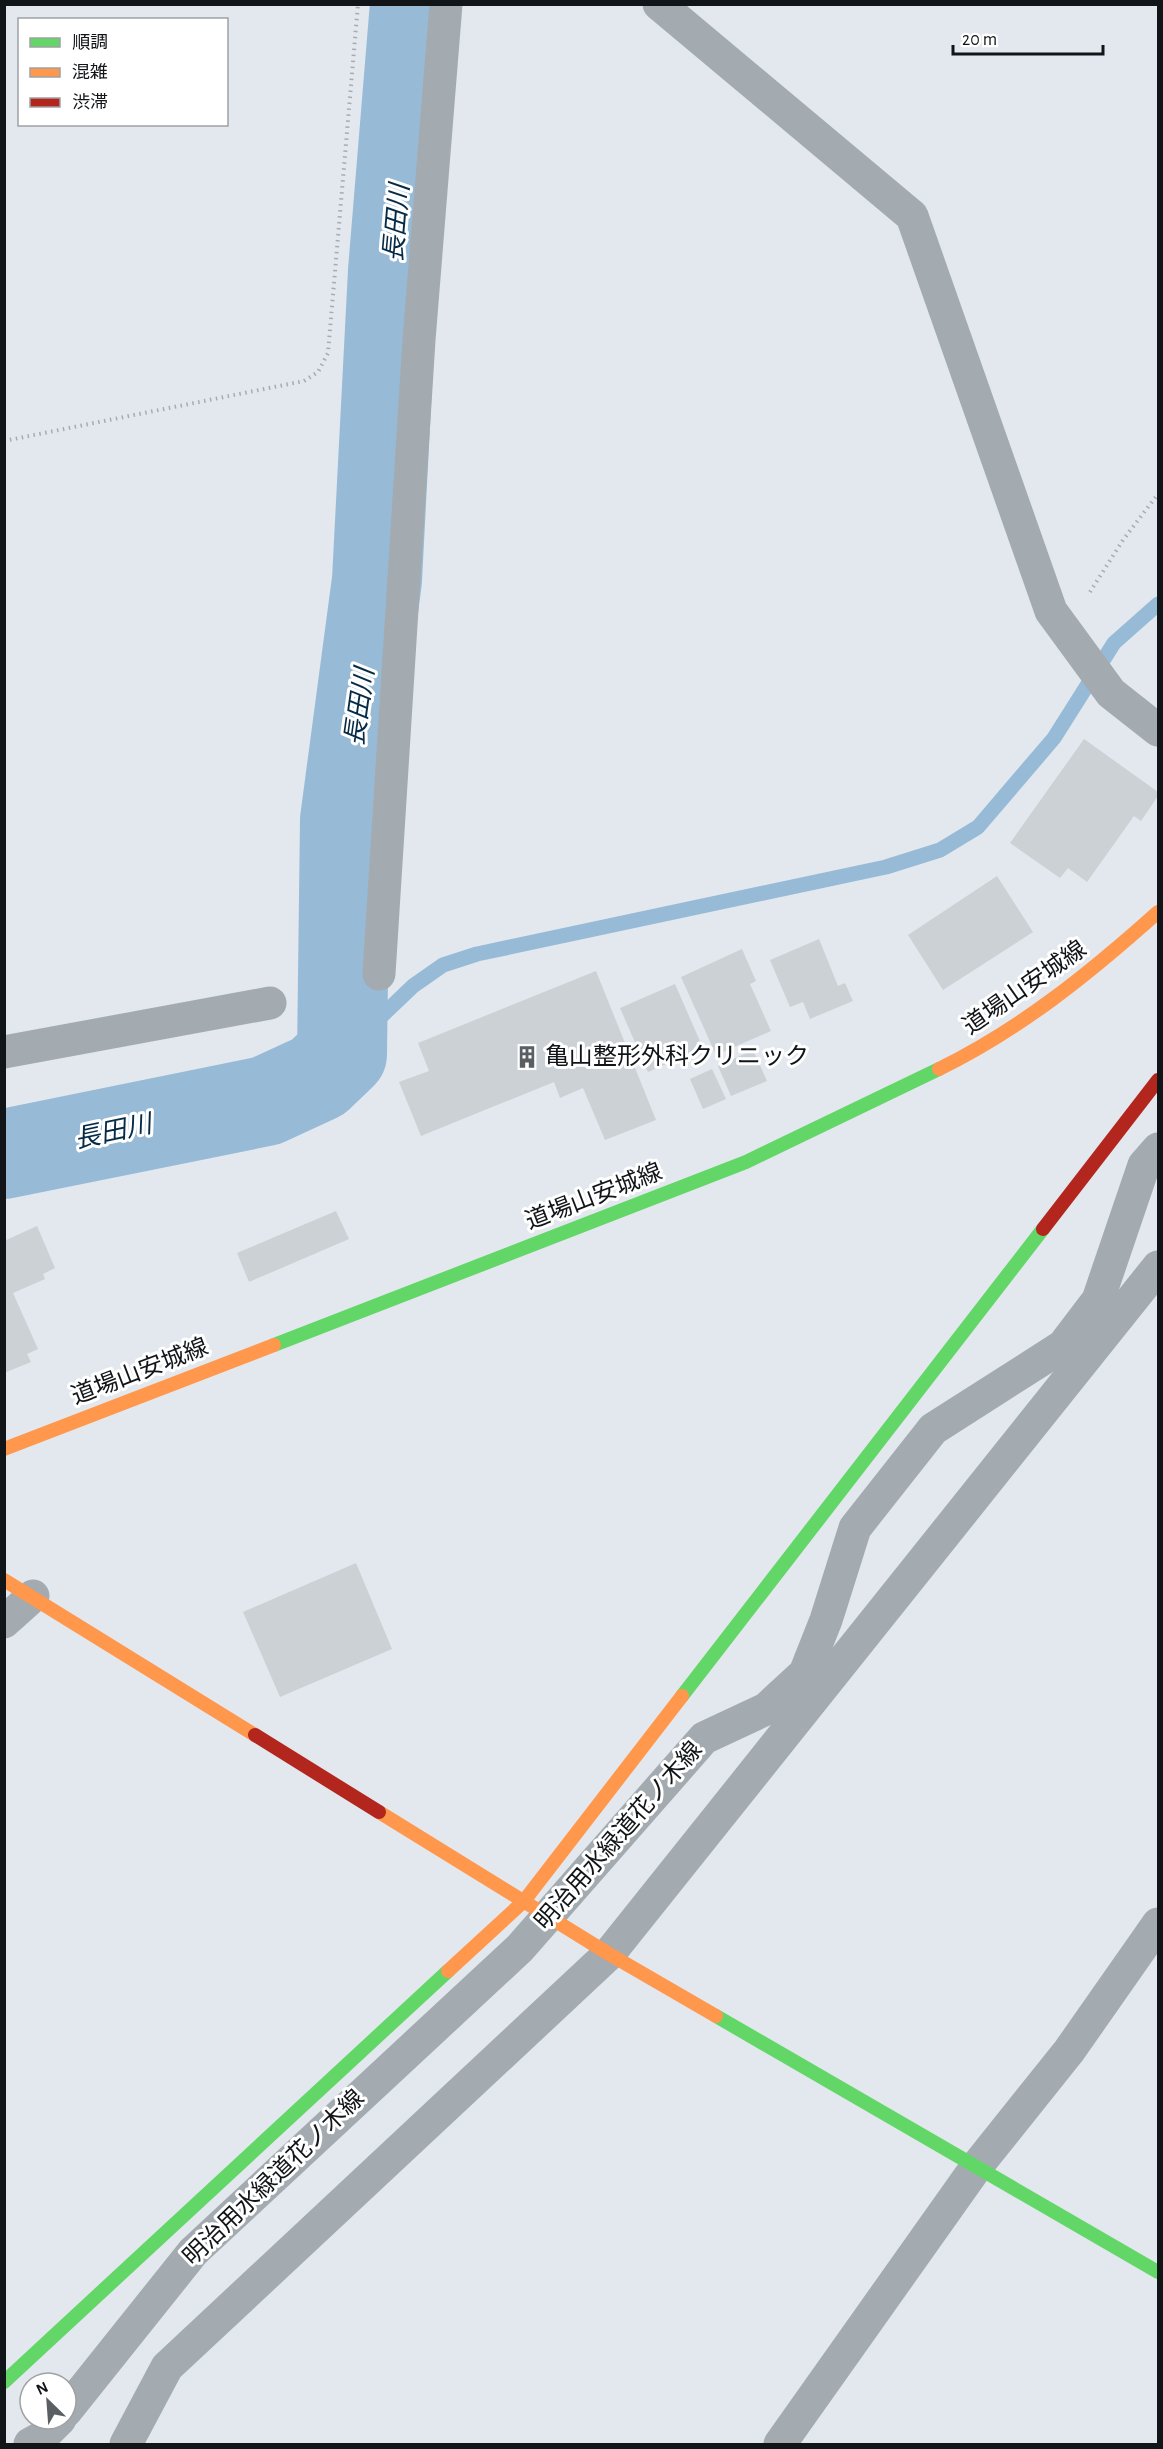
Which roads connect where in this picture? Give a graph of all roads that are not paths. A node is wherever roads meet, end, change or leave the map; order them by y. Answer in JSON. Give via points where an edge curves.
{"nodes":[{"id":1,"x":446,"y":4,"type":"edge"},
{"id":2,"x":659,"y":4,"type":"edge"},
{"id":3,"x":1158,"y":730,"type":"edge"},
{"id":4,"x":1158,"y":912,"type":"edge"},
{"id":5,"x":379,"y":974,"type":"dead end"},
{"id":6,"x":270,"y":1003,"type":"dead end"},
{"id":7,"x":4,"y":1052,"type":"edge"},
{"id":8,"x":1158,"y":1080,"type":"edge"},
{"id":9,"x":1158,"y":1149,"type":"edge"},
{"id":10,"x":1158,"y":1266,"type":"edge"},
{"id":11,"x":4,"y":1449,"type":"edge"},
{"id":12,"x":4,"y":1580,"type":"edge"},
{"id":13,"x":33,"y":1596,"type":"junction"},
{"id":14,"x":4,"y":1622,"type":"edge"},
{"id":15,"x":536,"y":1908,"type":"junction"},
{"id":16,"x":1158,"y":1924,"type":"edge"},
{"id":17,"x":609,"y":1954,"type":"junction"},
{"id":18,"x":977,"y":2166,"type":"junction"},
{"id":19,"x":1158,"y":2272,"type":"edge"},
{"id":20,"x":4,"y":2382,"type":"edge"},
{"id":21,"x":78,"y":2396,"type":"edge"},
{"id":22,"x":49,"y":2431,"type":"edge"},
{"id":23,"x":30,"y":2445,"type":"edge"},
{"id":24,"x":126,"y":2445,"type":"edge"},
{"id":25,"x":780,"y":2445,"type":"edge"}],
"edges":[{"from":1,"to":5,"type":"street","via":[[419,340]]},
{"from":2,"to":3,"type":"street","via":[[912,216],[1051,611],[1111,693]]},
{"from":4,"to":11,"type":"street","name":"道場山安城線","via":[[1090,973],[982,1048],[746,1162]]},
{"from":6,"to":7,"type":"street"},
{"from":8,"to":15,"type":"street"},
{"from":9,"to":15,"type":"street","name":"明治用水緑道花ノ木線","via":[[1144,1165],[1098,1300],[1063,1346],[933,1429],[855,1528],[805,1673],[766,1709],[704,1738]]},
{"from":10,"to":17,"type":"street"},
{"from":12,"to":13,"type":"street"},
{"from":13,"to":14,"type":"street"},
{"from":13,"to":15,"type":"street"},
{"from":15,"to":17,"type":"street"},
{"from":15,"to":20,"type":"street"},
{"from":15,"to":21,"type":"street","name":"明治用水緑道花ノ木線","via":[[520,1948],[193,2252]]},
{"from":16,"to":18,"type":"street","via":[[1069,2051]]},
{"from":17,"to":18,"type":"street"},
{"from":17,"to":24,"type":"street","via":[[167,2367]]},
{"from":18,"to":19,"type":"street"},
{"from":18,"to":25,"type":"street"},
{"from":22,"to":23,"type":"street"}]}
